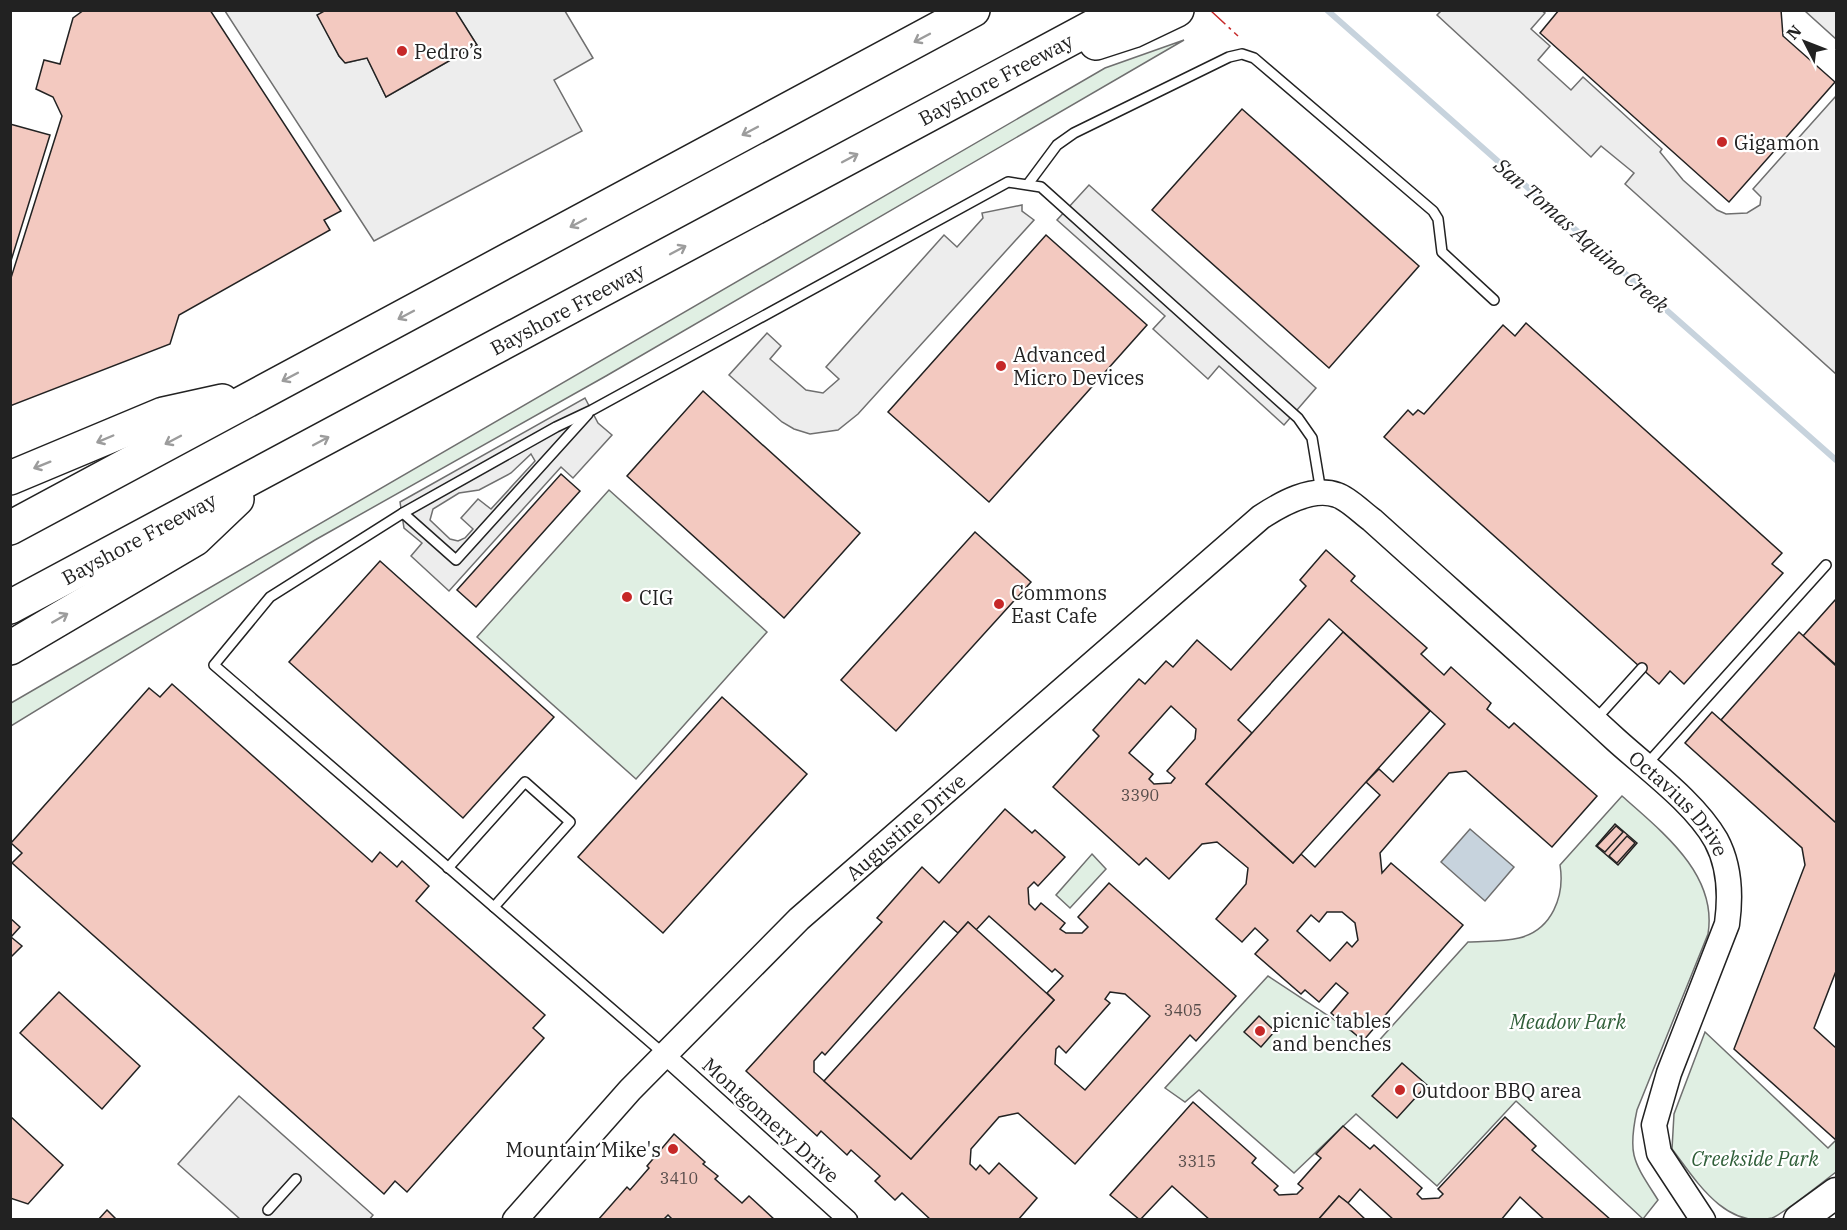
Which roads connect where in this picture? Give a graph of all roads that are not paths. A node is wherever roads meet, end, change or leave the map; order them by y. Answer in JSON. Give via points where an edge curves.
{"nodes":[{"id":1,"x":973,"y":10,"type":"edge"},
{"id":2,"x":1124,"y":10,"type":"edge"},
{"id":3,"x":1177,"y":10,"type":"edge"},
{"id":4,"x":1014,"y":69,"type":"junction"},
{"id":5,"x":1028,"y":184,"type":"junction"},
{"id":6,"x":1494,"y":300,"type":"dead end"},
{"id":7,"x":261,"y":393,"type":"junction"},
{"id":8,"x":592,"y":410,"type":"junction"},
{"id":9,"x":269,"y":468,"type":"junction"},
{"id":10,"x":10,"y":478,"type":"edge"},
{"id":11,"x":1329,"y":495,"type":"junction"},
{"id":12,"x":403,"y":513,"type":"junction"},
{"id":13,"x":10,"y":528,"type":"edge"},
{"id":14,"x":1826,"y":565,"type":"dead end"},
{"id":15,"x":10,"y":607,"type":"edge"},
{"id":16,"x":10,"y":648,"type":"edge"},
{"id":17,"x":1642,"y":668,"type":"dead end"},
{"id":18,"x":1595,"y":721,"type":"junction"},
{"id":19,"x":1644,"y":766,"type":"junction"},
{"id":20,"x":448,"y":868,"type":"junction"},
{"id":21,"x":494,"y":907,"type":"junction"},
{"id":22,"x":664,"y":1054,"type":"junction"},
{"id":23,"x":296,"y":1179,"type":"dead end"},
{"id":24,"x":1836,"y":1193,"type":"edge"},
{"id":25,"x":268,"y":1210,"type":"dead end"},
{"id":26,"x":515,"y":1220,"type":"edge"},
{"id":27,"x":848,"y":1220,"type":"edge"},
{"id":28,"x":1703,"y":1220,"type":"edge"},
{"id":29,"x":1799,"y":1220,"type":"edge"}],
"edges":[{"from":1,"to":7,"type":"highway","one_way":true},
{"from":2,"to":4,"type":"highway","name":"Bayshore Freeway"},
{"from":3,"to":4,"type":"highway","via":[[1133,31]]},
{"from":9,"to":4,"type":"highway","name":"Bayshore Freeway","one_way":true},
{"from":5,"to":6,"type":"lane","via":[[1058,146],[1074,133],[1242,54],[1254,58],[1432,211],[1438,219],[1442,252]]},
{"from":5,"to":8,"type":"lane","via":[[1008,182],[996,187]]},
{"from":5,"to":11,"type":"lane","via":[[1041,187],[1298,418],[1312,438]]},
{"from":7,"to":10,"type":"highway","one_way":true,"via":[[163,414]]},
{"from":7,"to":13,"type":"highway","one_way":true},
{"from":8,"to":12,"type":"lane"},
{"from":8,"to":12,"type":"lane","via":[[456,560]]},
{"from":9,"to":15,"type":"highway","name":"Bayshore Freeway"},
{"from":16,"to":9,"type":"highway","one_way":true,"via":[[195,539]]},
{"from":11,"to":18,"type":"street","name":"Octavius Drive","via":[[1372,520]]},
{"from":11,"to":22,"type":"street","name":"Augustine Drive","via":[[1296,497],[1261,517],[844,879],[761,955]]},
{"from":12,"to":20,"type":"lane","via":[[270,597],[214,665]]},
{"from":14,"to":19,"type":"lane"},
{"from":17,"to":18,"type":"lane"},
{"from":18,"to":19,"type":"street","name":"Octavius Drive"},
{"from":19,"to":28,"type":"street","name":"Octavius Drive","via":[[1705,824],[1724,859],[1729,880],[1724,936],[1669,1073],[1654,1125],[1659,1153]]},
{"from":20,"to":21,"type":"lane"},
{"from":20,"to":21,"type":"lane","via":[[525,782],[570,822]]},
{"from":21,"to":22,"type":"lane"},
{"from":22,"to":26,"type":"street","name":"Augustine Drive"},
{"from":22,"to":27,"type":"street","name":"Montgomery Drive"},
{"from":23,"to":25,"type":"lane"},
{"from":24,"to":29,"type":"main road"}]}
